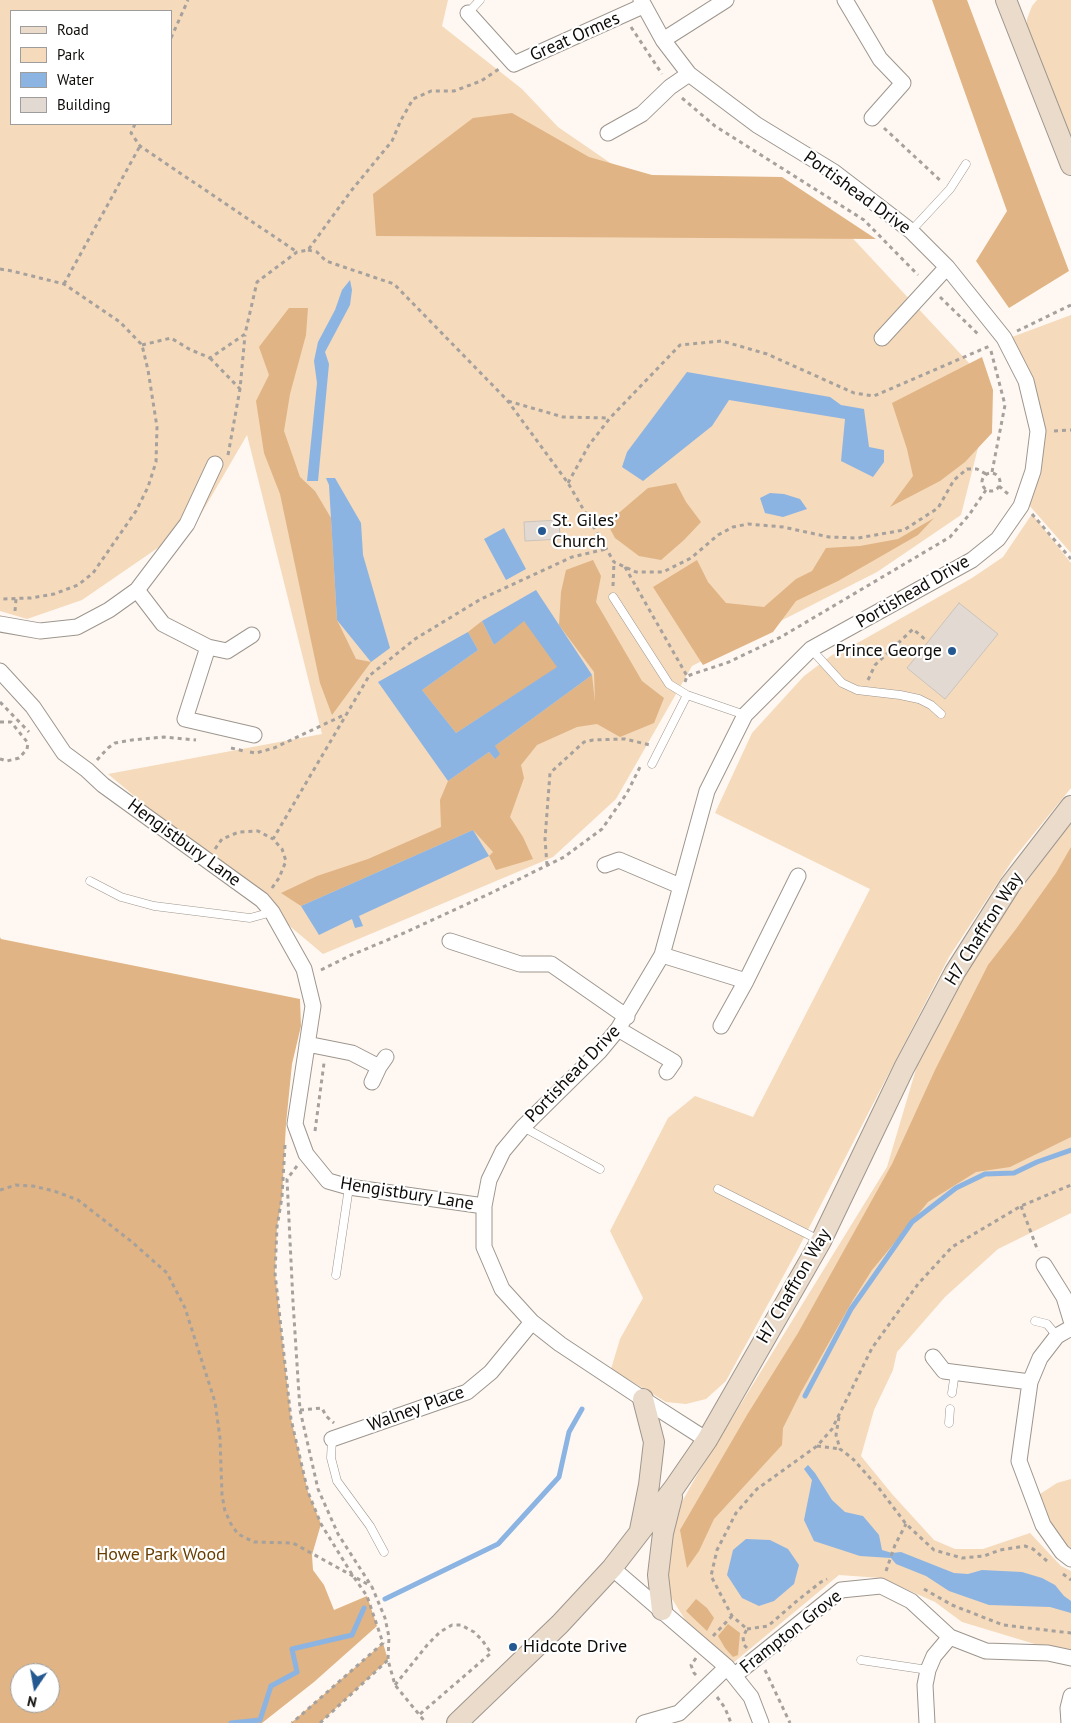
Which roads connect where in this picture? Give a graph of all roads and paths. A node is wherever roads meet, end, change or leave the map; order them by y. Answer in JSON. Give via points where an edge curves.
{"nodes":[{"id":1,"x":188,"y":0,"type":"edge"},
{"id":2,"x":480,"y":0,"type":"edge"},
{"id":3,"x":726,"y":0,"type":"edge"},
{"id":4,"x":845,"y":0,"type":"edge"},
{"id":5,"x":1006,"y":0,"type":"edge"},
{"id":6,"x":642,"y":3,"type":"edge"},
{"id":7,"x":468,"y":13,"type":"joint"},
{"id":8,"x":623,"y":16,"type":"junction"},
{"id":9,"x":172,"y":36,"type":"edge"},
{"id":10,"x":663,"y":40,"type":"junction"},
{"id":11,"x":514,"y":64,"type":"junction"},
{"id":12,"x":688,"y":74,"type":"junction"},
{"id":13,"x":670,"y":87,"type":"junction"},
{"id":14,"x":872,"y":118,"type":"joint"},
{"id":15,"x":135,"y":125,"type":"edge"},
{"id":16,"x":608,"y":133,"type":"dead end"},
{"id":17,"x":140,"y":146,"type":"junction"},
{"id":18,"x":966,"y":164,"type":"dead end"},
{"id":19,"x":1071,"y":165,"type":"edge"},
{"id":20,"x":950,"y":189,"type":"junction"},
{"id":21,"x":911,"y":231,"type":"junction"},
{"id":22,"x":308,"y":250,"type":"junction"},
{"id":23,"x":297,"y":252,"type":"junction"},
{"id":24,"x":947,"y":267,"type":"junction"},
{"id":25,"x":0,"y":270,"type":"edge"},
{"id":26,"x":64,"y":284,"type":"junction"},
{"id":27,"x":930,"y":286,"type":"junction"},
{"id":28,"x":1071,"y":305,"type":"edge"},
{"id":29,"x":1046,"y":316,"type":"dead end"},
{"id":30,"x":882,"y":338,"type":"dead end"},
{"id":31,"x":142,"y":345,"type":"junction"},
{"id":32,"x":990,"y":346,"type":"junction"},
{"id":33,"x":210,"y":358,"type":"junction"},
{"id":34,"x":240,"y":389,"type":"dead end"},
{"id":35,"x":507,"y":400,"type":"junction"},
{"id":36,"x":610,"y":418,"type":"junction"},
{"id":37,"x":216,"y":464,"type":"dead end"},
{"id":38,"x":992,"y":472,"type":"junction"},
{"id":39,"x":986,"y":474,"type":"junction"},
{"id":40,"x":568,"y":483,"type":"junction"},
{"id":41,"x":999,"y":486,"type":"junction"},
{"id":42,"x":986,"y":490,"type":"junction"},
{"id":43,"x":1020,"y":506,"type":"junction"},
{"id":44,"x":606,"y":549,"type":"junction"},
{"id":45,"x":1071,"y":559,"type":"edge"},
{"id":46,"x":614,"y":562,"type":"junction"},
{"id":47,"x":625,"y":566,"type":"junction"},
{"id":48,"x":137,"y":590,"type":"junction"},
{"id":49,"x":613,"y":597,"type":"joint"},
{"id":50,"x":0,"y":599,"type":"edge"},
{"id":51,"x":0,"y":624,"type":"edge"},
{"id":52,"x":252,"y":635,"type":"dead end"},
{"id":53,"x":927,"y":641,"type":"dead end"},
{"id":54,"x":208,"y":647,"type":"junction"},
{"id":55,"x":811,"y":649,"type":"junction"},
{"id":56,"x":0,"y":671,"type":"edge"},
{"id":57,"x":688,"y":676,"type":"junction"},
{"id":58,"x":857,"y":690,"type":"junction"},
{"id":59,"x":684,"y":693,"type":"junction"},
{"id":60,"x":0,"y":702,"type":"edge"},
{"id":61,"x":942,"y":714,"type":"dead end"},
{"id":62,"x":745,"y":716,"type":"junction"},
{"id":63,"x":0,"y":722,"type":"edge"},
{"id":64,"x":30,"y":733,"type":"dead end"},
{"id":65,"x":254,"y":735,"type":"dead end"},
{"id":66,"x":655,"y":739,"type":"dead end"},
{"id":67,"x":651,"y":745,"type":"junction"},
{"id":68,"x":647,"y":753,"type":"dead end"},
{"id":69,"x":0,"y":759,"type":"edge"},
{"id":70,"x":643,"y":761,"type":"dead end"},
{"id":71,"x":652,"y":764,"type":"dead end"},
{"id":72,"x":1071,"y":806,"type":"edge"},
{"id":73,"x":273,"y":839,"type":"junction"},
{"id":74,"x":207,"y":859,"type":"junction"},
{"id":75,"x":547,"y":865,"type":"junction"},
{"id":76,"x":605,"y":866,"type":"dead end"},
{"id":77,"x":798,"y":876,"type":"dead end"},
{"id":78,"x":90,"y":881,"type":"dead end"},
{"id":79,"x":680,"y":886,"type":"junction"},
{"id":80,"x":262,"y":900,"type":"junction"},
{"id":81,"x":272,"y":912,"type":"junction"},
{"id":82,"x":450,"y":941,"type":"dead end"},
{"id":83,"x":662,"y":955,"type":"junction"},
{"id":84,"x":317,"y":972,"type":"dead end"},
{"id":85,"x":746,"y":981,"type":"junction"},
{"id":86,"x":622,"y":1023,"type":"junction"},
{"id":87,"x":721,"y":1026,"type":"dead end"},
{"id":88,"x":307,"y":1044,"type":"junction"},
{"id":89,"x":326,"y":1048,"type":"junction"},
{"id":90,"x":667,"y":1072,"type":"dead end"},
{"id":91,"x":372,"y":1082,"type":"dead end"},
{"id":92,"x":522,"y":1127,"type":"junction"},
{"id":93,"x":285,"y":1140,"type":"dead end"},
{"id":94,"x":306,"y":1154,"type":"junction"},
{"id":95,"x":600,"y":1169,"type":"dead end"},
{"id":96,"x":1071,"y":1185,"type":"edge"},
{"id":97,"x":349,"y":1187,"type":"junction"},
{"id":98,"x":718,"y":1189,"type":"dead end"},
{"id":99,"x":0,"y":1190,"type":"edge"},
{"id":100,"x":484,"y":1206,"type":"junction"},
{"id":101,"x":1021,"y":1206,"type":"junction"},
{"id":102,"x":821,"y":1241,"type":"junction"},
{"id":103,"x":1044,"y":1265,"type":"joint"},
{"id":104,"x":336,"y":1275,"type":"dead end"},
{"id":105,"x":1071,"y":1320,"type":"edge"},
{"id":106,"x":1035,"y":1321,"type":"dead end"},
{"id":107,"x":532,"y":1322,"type":"junction"},
{"id":108,"x":1071,"y":1328,"type":"edge"},
{"id":109,"x":1057,"y":1336,"type":"junction"},
{"id":110,"x":933,"y":1357,"type":"dead end"},
{"id":111,"x":956,"y":1372,"type":"junction"},
{"id":112,"x":1030,"y":1382,"type":"junction"},
{"id":113,"x":952,"y":1392,"type":"dead end"},
{"id":114,"x":643,"y":1399,"type":"junction"},
{"id":115,"x":950,"y":1409,"type":"dead end"},
{"id":116,"x":300,"y":1410,"type":"junction"},
{"id":117,"x":839,"y":1413,"type":"junction"},
{"id":118,"x":949,"y":1423,"type":"dead end"},
{"id":119,"x":350,"y":1432,"type":"junction"},
{"id":120,"x":332,"y":1439,"type":"joint"},
{"id":121,"x":707,"y":1440,"type":"junction"},
{"id":122,"x":817,"y":1446,"type":"junction"},
{"id":123,"x":840,"y":1449,"type":"junction"},
{"id":124,"x":674,"y":1488,"type":"junction"},
{"id":125,"x":906,"y":1524,"type":"junction"},
{"id":126,"x":639,"y":1534,"type":"junction"},
{"id":127,"x":384,"y":1552,"type":"dead end"},
{"id":128,"x":1071,"y":1559,"type":"edge"},
{"id":129,"x":1052,"y":1564,"type":"dead end"},
{"id":130,"x":612,"y":1568,"type":"junction"},
{"id":131,"x":1058,"y":1570,"type":"dead end"},
{"id":132,"x":886,"y":1573,"type":"dead end"},
{"id":133,"x":352,"y":1576,"type":"junction"},
{"id":134,"x":1071,"y":1580,"type":"edge"},
{"id":135,"x":372,"y":1587,"type":"junction"},
{"id":136,"x":662,"y":1610,"type":"junction"},
{"id":137,"x":950,"y":1638,"type":"junction"},
{"id":138,"x":757,"y":1657,"type":"junction"},
{"id":139,"x":1071,"y":1658,"type":"edge"},
{"id":140,"x":388,"y":1660,"type":"junction"},
{"id":141,"x":861,"y":1660,"type":"dead end"},
{"id":142,"x":928,"y":1670,"type":"junction"},
{"id":143,"x":731,"y":1671,"type":"junction"},
{"id":144,"x":395,"y":1685,"type":"junction"},
{"id":145,"x":1071,"y":1696,"type":"edge"},
{"id":146,"x":419,"y":1714,"type":"junction"},
{"id":147,"x":458,"y":1722,"type":"edge"},
{"id":148,"x":292,"y":1723,"type":"edge"},
{"id":149,"x":320,"y":1723,"type":"edge"},
{"id":150,"x":426,"y":1723,"type":"edge"},
{"id":151,"x":644,"y":1723,"type":"edge"},
{"id":152,"x":761,"y":1723,"type":"edge"},
{"id":153,"x":790,"y":1723,"type":"edge"},
{"id":154,"x":927,"y":1723,"type":"edge"},
{"id":155,"x":1069,"y":1723,"type":"edge"}],
"edges":[{"from":1,"to":9,"type":"path"},
{"from":2,"to":7,"type":"lane"},
{"from":3,"to":10,"type":"street"},
{"from":4,"to":14,"type":"street","via":[[880,59],[903,83]]},
{"from":5,"to":19,"type":"street"},
{"from":6,"to":8,"type":"street","name":"Great Ormes"},
{"from":6,"to":10,"type":"street","name":"Portishead Drive"},
{"from":7,"to":11,"type":"street","name":"Great Ormes"},
{"from":8,"to":11,"type":"street","name":"Great Ormes"},
{"from":8,"to":13,"type":"path"},
{"from":10,"to":12,"type":"street","name":"Portishead Drive"},
{"from":11,"to":22,"type":"path","via":[[454,91],[431,91],[413,99],[392,141]]},
{"from":12,"to":13,"type":"street"},
{"from":12,"to":21,"type":"street","name":"Portishead Drive","via":[[757,125],[834,172]]},
{"from":13,"to":16,"type":"street","via":[[642,114]]},
{"from":13,"to":27,"type":"path","via":[[715,126],[864,220]]},
{"from":14,"to":20,"type":"path"},
{"from":15,"to":17,"type":"path","via":[[131,133]]},
{"from":17,"to":23,"type":"path"},
{"from":17,"to":26,"type":"path"},
{"from":18,"to":20,"type":"lane"},
{"from":20,"to":21,"type":"lane"},
{"from":21,"to":24,"type":"street","name":"Portishead Drive"},
{"from":22,"to":23,"type":"path"},
{"from":22,"to":35,"type":"path","via":[[317,252],[326,260],[394,284]]},
{"from":23,"to":33,"type":"path","via":[[257,282],[245,334]]},
{"from":24,"to":27,"type":"street"},
{"from":24,"to":43,"type":"street","name":"Portishead Drive","via":[[1004,338],[1026,381],[1038,431],[1033,471]]},
{"from":25,"to":26,"type":"path"},
{"from":26,"to":31,"type":"path","via":[[120,322]]},
{"from":27,"to":30,"type":"street"},
{"from":27,"to":32,"type":"path"},
{"from":28,"to":29,"type":"path"},
{"from":31,"to":33,"type":"path","via":[[171,338]]},
{"from":31,"to":50,"type":"path","via":[[156,427],[156,462],[136,510],[93,573],[78,585],[54,594]]},
{"from":32,"to":36,"type":"path","via":[[874,396],[854,393],[768,354],[722,341],[680,345]]},
{"from":32,"to":38,"type":"path","via":[[1005,405]]},
{"from":33,"to":34,"type":"path"},
{"from":35,"to":36,"type":"path","via":[[563,417]]},
{"from":35,"to":40,"type":"path"},
{"from":36,"to":40,"type":"path","via":[[589,445]]},
{"from":37,"to":48,"type":"street","via":[[187,524]]},
{"from":38,"to":39,"type":"path"},
{"from":38,"to":41,"type":"path","via":[[999,478]]},
{"from":39,"to":42,"type":"path","via":[[981,482]]},
{"from":39,"to":47,"type":"path","via":[[967,469],[954,480],[938,508],[904,530],[858,538],[829,537],[783,527],[748,524],[718,535],[691,558],[663,572],[636,572]]},
{"from":40,"to":44,"type":"path"},
{"from":41,"to":42,"type":"path","via":[[992,491]]},
{"from":41,"to":43,"type":"path"},
{"from":42,"to":57,"type":"path","via":[[950,537],[781,637],[729,662]]},
{"from":43,"to":45,"type":"path","via":[[1032,514]]},
{"from":43,"to":55,"type":"street","name":"Portishead Drive","via":[[998,539],[972,560]]},
{"from":44,"to":46,"type":"path"},
{"from":44,"to":73,"type":"path","via":[[572,557],[481,599],[416,639],[369,676]]},
{"from":46,"to":47,"type":"path"},
{"from":46,"to":49,"type":"path"},
{"from":47,"to":57,"type":"path"},
{"from":48,"to":51,"type":"street","via":[[77,627],[40,631]]},
{"from":48,"to":54,"type":"street","via":[[163,624]]},
{"from":49,"to":59,"type":"lane","via":[[669,684]]},
{"from":52,"to":54,"type":"street","via":[[228,651]]},
{"from":53,"to":58,"type":"path","via":[[913,629],[875,665],[869,679]]},
{"from":54,"to":65,"type":"street","via":[[185,719]]},
{"from":55,"to":58,"type":"lane","via":[[842,683]]},
{"from":55,"to":62,"type":"street","name":"Portishead Drive"},
{"from":56,"to":74,"type":"street","name":"Hengistbury Lane","via":[[33,707],[64,753],[103,786]]},
{"from":57,"to":59,"type":"path"},
{"from":58,"to":61,"type":"lane","via":[[919,699]]},
{"from":59,"to":62,"type":"lane"},
{"from":59,"to":71,"type":"lane"},
{"from":60,"to":64,"type":"path"},
{"from":62,"to":79,"type":"street","name":"Portishead Drive","via":[[707,790]]},
{"from":63,"to":69,"type":"path","via":[[11,722],[28,743],[19,758]]},
{"from":66,"to":67,"type":"path"},
{"from":67,"to":68,"type":"path"},
{"from":67,"to":75,"type":"path","via":[[626,740],[584,742],[550,772],[545,839]]},
{"from":70,"to":75,"type":"path","via":[[602,829],[564,857]]},
{"from":72,"to":102,"type":"street","name":"H7 Chaffron Way","via":[[1010,885],[955,972],[904,1068]]},
{"from":73,"to":74,"type":"path","via":[[258,831],[239,832],[222,839]]},
{"from":73,"to":80,"type":"path","via":[[282,849],[286,861],[279,878]]},
{"from":74,"to":80,"type":"street","name":"Hengistbury Lane"},
{"from":75,"to":84,"type":"path"},
{"from":76,"to":79,"type":"street","via":[[619,860]]},
{"from":77,"to":85,"type":"street"},
{"from":78,"to":81,"type":"lane","via":[[121,897],[154,906],[250,918]]},
{"from":79,"to":83,"type":"street","name":"Portishead Drive"},
{"from":80,"to":81,"type":"street","name":"Hengistbury Lane"},
{"from":81,"to":88,"type":"street","name":"Hengistbury Lane","via":[[306,976],[313,1006]]},
{"from":82,"to":86,"type":"street","via":[[520,964],[551,964]]},
{"from":83,"to":85,"type":"street"},
{"from":83,"to":86,"type":"street","name":"Portishead Drive"},
{"from":85,"to":87,"type":"street"},
{"from":86,"to":90,"type":"street","via":[[674,1062]]},
{"from":86,"to":92,"type":"street","name":"Portishead Drive","via":[[599,1052]]},
{"from":88,"to":89,"type":"street"},
{"from":88,"to":94,"type":"street","name":"Hengistbury Lane","via":[[295,1124]]},
{"from":89,"to":91,"type":"street","via":[[382,1062]]},
{"from":89,"to":94,"type":"path","via":[[313,1147]]},
{"from":92,"to":95,"type":"lane"},
{"from":92,"to":100,"type":"street","name":"Portishead Drive","via":[[503,1151],[489,1180]]},
{"from":93,"to":133,"type":"path","via":[[275,1273],[291,1419],[308,1492],[321,1524]]},
{"from":94,"to":97,"type":"street","name":"Hengistbury Lane","via":[[328,1181]]},
{"from":94,"to":116,"type":"path","via":[[287,1179]]},
{"from":96,"to":101,"type":"path"},
{"from":97,"to":100,"type":"street","name":"Hengistbury Lane"},
{"from":97,"to":104,"type":"lane"},
{"from":98,"to":102,"type":"lane"},
{"from":99,"to":133,"type":"path","via":[[16,1185],[33,1186],[78,1200],[167,1273],[186,1308],[215,1402],[222,1496],[225,1512],[238,1534],[254,1542],[293,1543]]},
{"from":100,"to":107,"type":"street","name":"Portishead Drive","via":[[484,1247],[502,1289]]},
{"from":101,"to":103,"type":"path"},
{"from":101,"to":117,"type":"path","via":[[952,1247],[918,1284],[872,1348]]},
{"from":102,"to":121,"type":"street","name":"H7 Chaffron Way"},
{"from":103,"to":105,"type":"street","via":[[1064,1298]]},
{"from":106,"to":109,"type":"lane","via":[[1047,1324]]},
{"from":107,"to":114,"type":"street","name":"Portishead Drive"},
{"from":107,"to":119,"type":"street","name":"Walney Place","via":[[492,1372],[468,1392]]},
{"from":108,"to":109,"type":"street"},
{"from":109,"to":112,"type":"street","via":[[1040,1358]]},
{"from":110,"to":111,"type":"street","via":[[944,1371]]},
{"from":111,"to":112,"type":"street"},
{"from":111,"to":113,"type":"lane"},
{"from":112,"to":128,"type":"street","via":[[1019,1461],[1043,1525]]},
{"from":114,"to":121,"type":"street","name":"Portishead Drive"},
{"from":114,"to":126,"type":"street","via":[[654,1442]]},
{"from":115,"to":118,"type":"lane"},
{"from":116,"to":119,"type":"path","via":[[322,1408],[337,1426],[348,1427]]},
{"from":116,"to":135,"type":"path","via":[[318,1489],[338,1534]]},
{"from":117,"to":122,"type":"path","via":[[832,1429]]},
{"from":117,"to":123,"type":"path","via":[[836,1435]]},
{"from":119,"to":120,"type":"street","name":"Walney Place"},
{"from":120,"to":127,"type":"lane","via":[[337,1480]]},
{"from":121,"to":124,"type":"street","name":"H7 Chaffron Way"},
{"from":122,"to":123,"type":"path"},
{"from":122,"to":138,"type":"path","via":[[757,1489],[736,1513],[717,1550],[711,1576],[732,1616],[747,1629],[743,1636],[744,1645]]},
{"from":123,"to":125,"type":"path","via":[[878,1487]]},
{"from":124,"to":126,"type":"street","name":"H7 Chaffron Way"},
{"from":124,"to":136,"type":"street","via":[[663,1533],[658,1575]]},
{"from":125,"to":129,"type":"path","via":[[934,1550],[962,1558],[1025,1546],[1033,1548]]},
{"from":125,"to":132,"type":"path","via":[[895,1544]]},
{"from":126,"to":130,"type":"street","name":"H7 Chaffron Way"},
{"from":130,"to":136,"type":"street"},
{"from":130,"to":147,"type":"street","name":"H7 Chaffron Way","via":[[560,1624]]},
{"from":131,"to":134,"type":"path"},
{"from":133,"to":135,"type":"path"},
{"from":133,"to":148,"type":"path","via":[[367,1596],[383,1643]]},
{"from":135,"to":140,"type":"path","via":[[385,1618],[389,1637]]},
{"from":136,"to":143,"type":"street"},
{"from":137,"to":138,"type":"street","name":"Frampton Grove","via":[[911,1601],[882,1586],[841,1590]]},
{"from":137,"to":139,"type":"street","name":"Frampton Grove","via":[[986,1650],[1048,1653]]},
{"from":137,"to":142,"type":"street","via":[[934,1656]]},
{"from":138,"to":143,"type":"street","name":"Frampton Grove"},
{"from":138,"to":153,"type":"path","via":[[770,1676]]},
{"from":140,"to":144,"type":"path"},
{"from":140,"to":149,"type":"path"},
{"from":141,"to":142,"type":"lane"},
{"from":142,"to":154,"type":"street","via":[[925,1685]]},
{"from":143,"to":151,"type":"street","name":"Frampton Grove","via":[[679,1714]]},
{"from":143,"to":152,"type":"street","via":[[751,1698]]},
{"from":144,"to":146,"type":"path"},
{"from":144,"to":146,"type":"path","via":[[428,1644],[452,1625],[462,1624],[482,1640],[491,1653]]},
{"from":145,"to":155,"type":"street"},
{"from":146,"to":150,"type":"path"}]}
